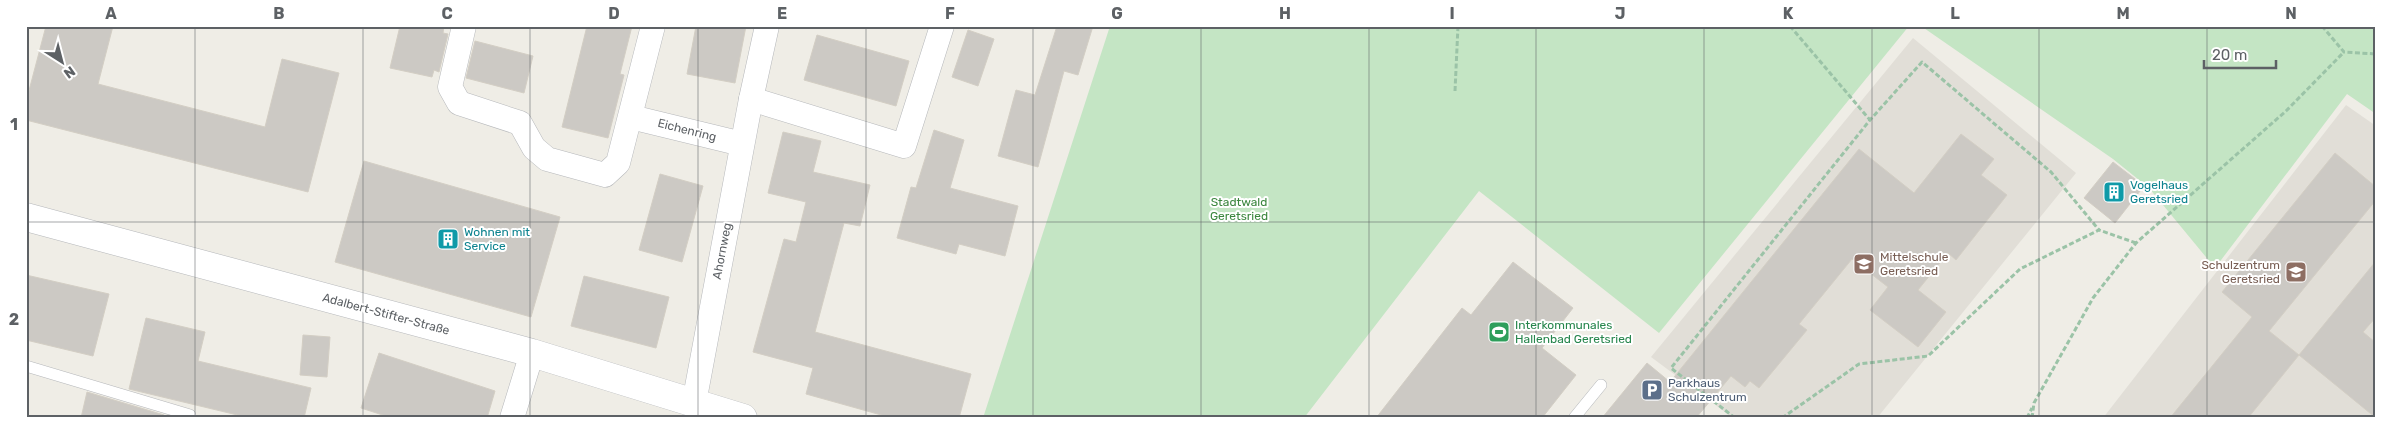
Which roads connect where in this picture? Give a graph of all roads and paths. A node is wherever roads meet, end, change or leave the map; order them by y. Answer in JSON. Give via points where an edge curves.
{"nodes":[{"id":1,"x":464,"y":26,"type":"edge"},
{"id":2,"x":653,"y":26,"type":"edge"},
{"id":3,"x":767,"y":26,"type":"edge"},
{"id":4,"x":942,"y":26,"type":"edge"},
{"id":5,"x":1458,"y":26,"type":"edge"},
{"id":6,"x":1790,"y":26,"type":"edge"},
{"id":7,"x":2322,"y":26,"type":"edge"},
{"id":8,"x":2344,"y":52,"type":"junction"},
{"id":9,"x":2376,"y":54,"type":"edge"},
{"id":10,"x":1455,"y":91,"type":"dead end"},
{"id":11,"x":751,"y":99,"type":"junction"},
{"id":12,"x":631,"y":117,"type":"junction"},
{"id":13,"x":1870,"y":120,"type":"junction"},
{"id":14,"x":742,"y":144,"type":"junction"},
{"id":15,"x":26,"y":217,"type":"edge"},
{"id":16,"x":2099,"y":230,"type":"junction"},
{"id":17,"x":2136,"y":243,"type":"junction"},
{"id":18,"x":532,"y":353,"type":"junction"},
{"id":19,"x":26,"y":366,"type":"edge"},
{"id":20,"x":1601,"y":385,"type":"dead end"},
{"id":21,"x":694,"y":403,"type":"junction"},
{"id":22,"x":2034,"y":403,"type":"junction"},
{"id":23,"x":190,"y":415,"type":"dead end"},
{"id":24,"x":512,"y":418,"type":"edge"},
{"id":25,"x":743,"y":418,"type":"edge"},
{"id":26,"x":1574,"y":418,"type":"edge"},
{"id":27,"x":1734,"y":418,"type":"edge"},
{"id":28,"x":1782,"y":418,"type":"edge"},
{"id":29,"x":2027,"y":418,"type":"edge"},
{"id":30,"x":2032,"y":418,"type":"edge"}],
"edges":[{"from":1,"to":12,"type":"street","via":[[450,88],[459,103],[520,123],[534,148],[547,159],[605,174],[618,163]]},
{"from":2,"to":12,"type":"street"},
{"from":3,"to":11,"type":"street","name":"Ahornweg"},
{"from":4,"to":11,"type":"street","via":[[904,146]]},
{"from":5,"to":10,"type":"path"},
{"from":6,"to":13,"type":"path"},
{"from":7,"to":8,"type":"path"},
{"from":8,"to":9,"type":"path"},
{"from":8,"to":17,"type":"path","via":[[2286,110]]},
{"from":11,"to":14,"type":"street","name":"Ahornweg"},
{"from":12,"to":14,"type":"street","name":"Eichenring"},
{"from":13,"to":16,"type":"path","via":[[1922,62],[2051,172]]},
{"from":13,"to":27,"type":"path","via":[[1671,368]]},
{"from":14,"to":21,"type":"street","name":"Ahornweg"},
{"from":15,"to":18,"type":"street","name":"Adalbert-Stifter-Straße"},
{"from":16,"to":17,"type":"path"},
{"from":16,"to":28,"type":"path","via":[[2020,269],[1928,356],[1859,364]]},
{"from":17,"to":22,"type":"path","via":[[2093,298]]},
{"from":18,"to":21,"type":"street","name":"Adalbert-Stifter-Straße"},
{"from":18,"to":24,"type":"street"},
{"from":19,"to":23,"type":"lane"},
{"from":20,"to":26,"type":"lane"},
{"from":21,"to":25,"type":"street","name":"Adalbert-Stifter-Straße"},
{"from":22,"to":29,"type":"path"},
{"from":22,"to":30,"type":"path"}]}
